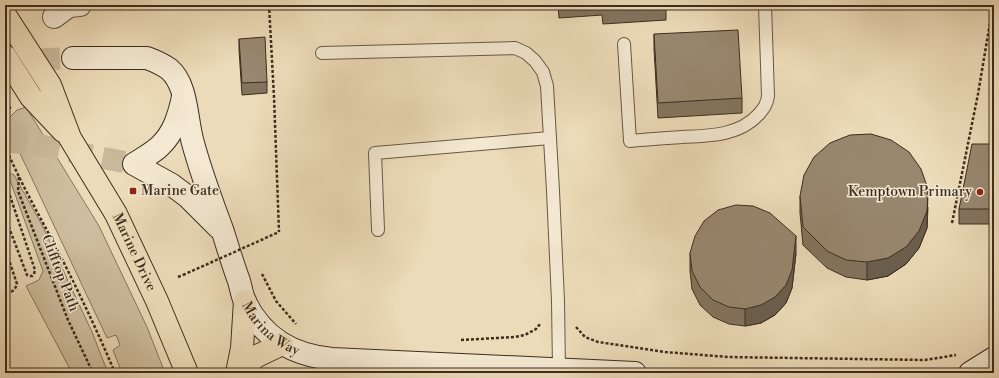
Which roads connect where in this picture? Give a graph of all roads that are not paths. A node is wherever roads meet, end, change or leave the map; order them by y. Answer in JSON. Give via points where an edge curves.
{"nodes":[{"id":1,"x":80,"y":5,"type":"edge"},
{"id":2,"x":765,"y":5,"type":"edge"},
{"id":3,"x":5,"y":15,"type":"edge"},
{"id":4,"x":54,"y":17,"type":"dead end"},
{"id":5,"x":624,"y":44,"type":"dead end"},
{"id":6,"x":322,"y":52,"type":"dead end"},
{"id":7,"x":5,"y":56,"type":"edge"},
{"id":8,"x":73,"y":58,"type":"tunnel mouth"},
{"id":9,"x":184,"y":94,"type":"junction"},
{"id":10,"x":70,"y":138,"type":"junction"},
{"id":11,"x":550,"y":138,"type":"junction"},
{"id":12,"x":378,"y":230,"type":"dead end"},
{"id":13,"x":223,"y":233,"type":"junction"},
{"id":14,"x":245,"y":301,"type":"junction"},
{"id":15,"x":282,"y":344,"type":"junction"},
{"id":16,"x":994,"y":358,"type":"edge"},
{"id":17,"x":966,"y":363,"type":"edge"},
{"id":18,"x":559,"y":369,"type":"junction"},
{"id":19,"x":187,"y":373,"type":"edge"},
{"id":20,"x":239,"y":373,"type":"edge"},
{"id":21,"x":635,"y":373,"type":"edge"}],
"edges":[{"from":1,"to":4,"type":"street","via":[[69,6]]},
{"from":2,"to":5,"type":"lane","via":[[767,104],[746,126],[732,132],[630,140]]},
{"from":3,"to":10,"type":"main road","name":"Marine Drive","via":[[50,85]]},
{"from":6,"to":11,"type":"lane","via":[[515,48],[526,53],[543,72],[547,86]]},
{"from":7,"to":10,"type":"main road","name":"Marine Drive","via":[[31,98]]},
{"from":8,"to":9,"type":"street","name":"Marina Way","via":[[147,58],[170,70]]},
{"from":9,"to":13,"type":"street","name":"Marina Way","via":[[192,141]]},
{"from":9,"to":13,"type":"street","name":"Marina Way","via":[[170,134],[160,146],[134,164],[188,197]]},
{"from":10,"to":19,"type":"main road","name":"Marine Drive","via":[[116,214]]},
{"from":11,"to":12,"type":"lane","via":[[375,154]]},
{"from":11,"to":18,"type":"lane"},
{"from":13,"to":14,"type":"street","name":"Marina Way"},
{"from":14,"to":15,"type":"street","name":"Marina Way","via":[[260,326]]},
{"from":14,"to":20,"type":"main road"},
{"from":15,"to":18,"type":"street","name":"Marina Way","via":[[294,351],[332,359]]},
{"from":15,"to":20,"type":"main road","via":[[255,357]]},
{"from":16,"to":17,"type":"street"},
{"from":18,"to":21,"type":"street","name":"Marina Way"}]}
